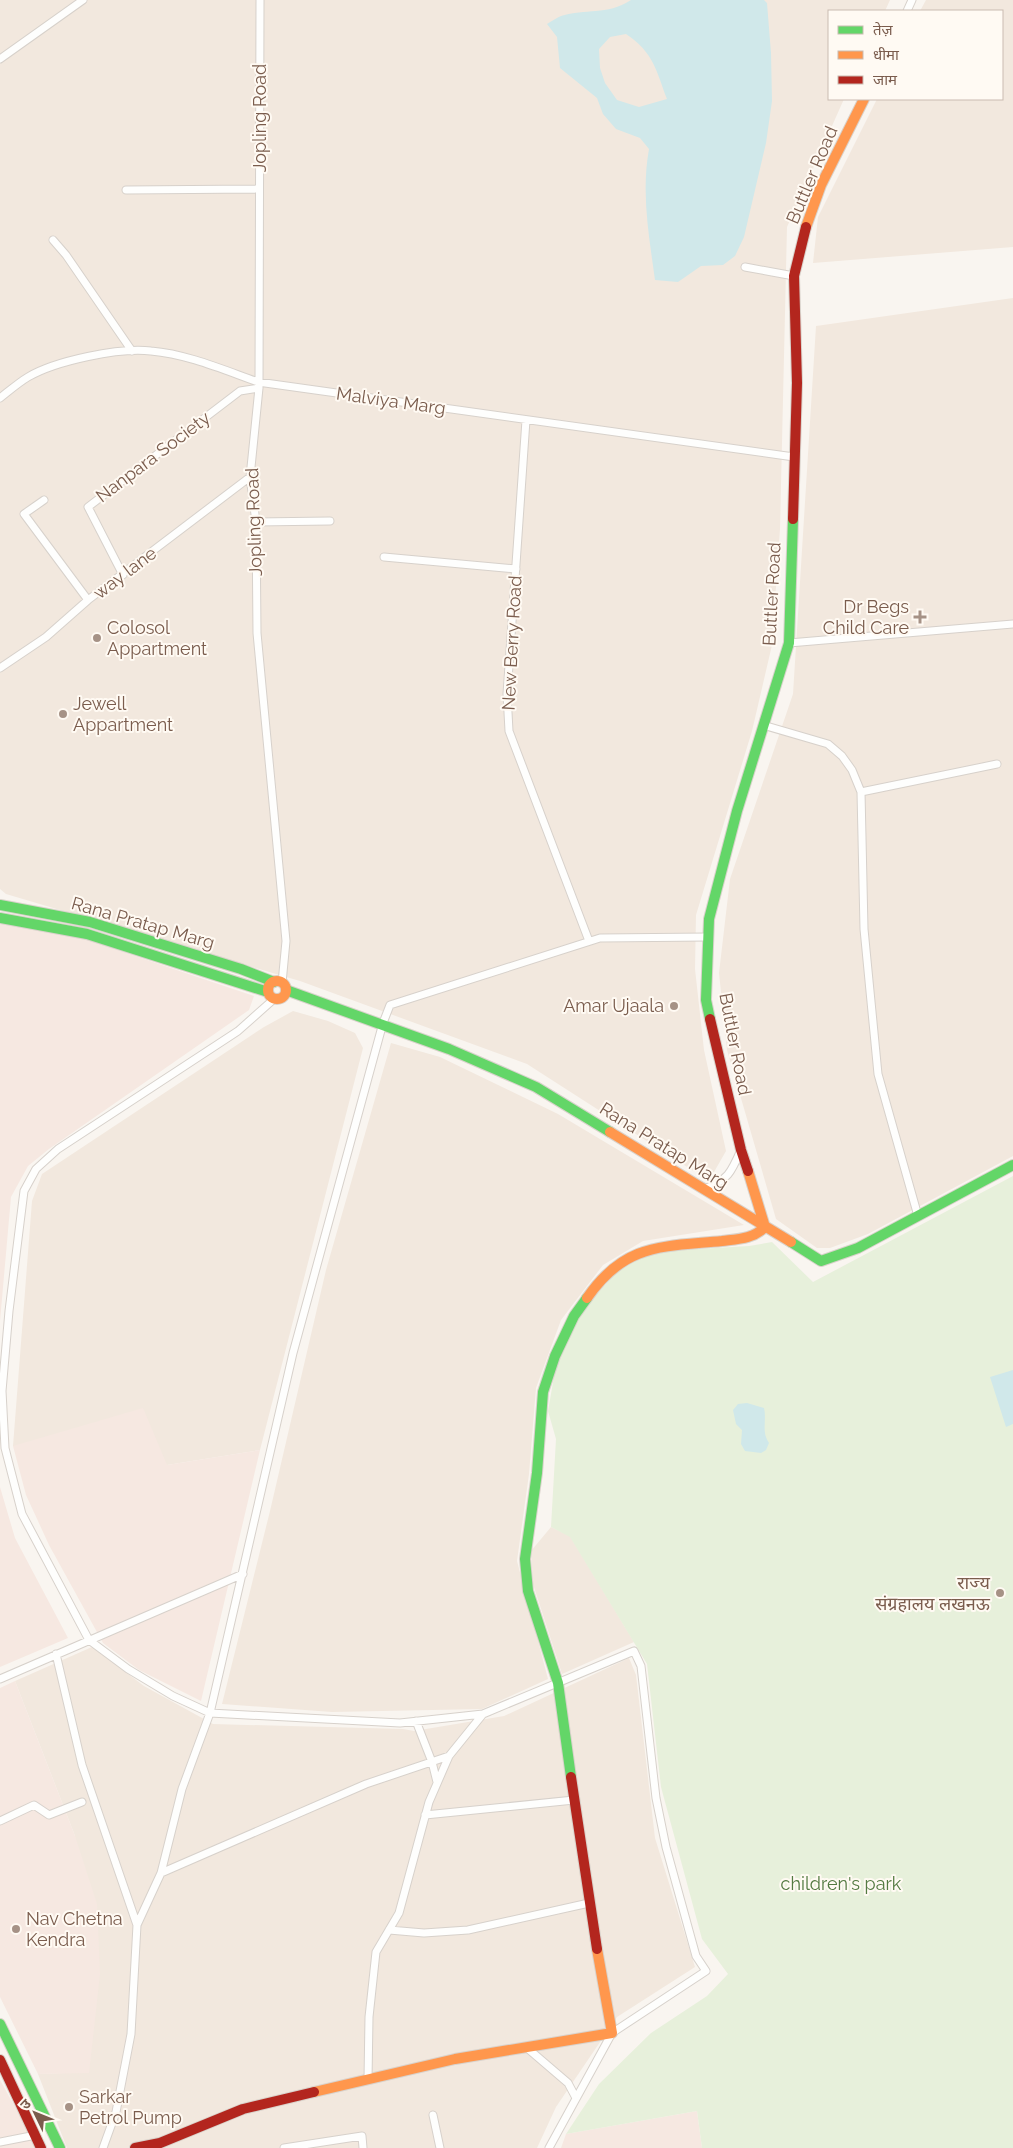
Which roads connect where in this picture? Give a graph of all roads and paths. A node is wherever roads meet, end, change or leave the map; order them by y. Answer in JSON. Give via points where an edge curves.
{"nodes":[{"id":1,"x":83,"y":0,"type":"edge"},
{"id":2,"x":260,"y":0,"type":"edge"},
{"id":3,"x":0,"y":59,"type":"edge"},
{"id":4,"x":864,"y":100,"type":"edge"},
{"id":5,"x":260,"y":189,"type":"junction"},
{"id":6,"x":126,"y":190,"type":"dead end"},
{"id":7,"x":53,"y":240,"type":"dead end"},
{"id":8,"x":745,"y":267,"type":"dead end"},
{"id":9,"x":794,"y":276,"type":"junction"},
{"id":10,"x":132,"y":352,"type":"junction"},
{"id":11,"x":259,"y":385,"type":"junction"},
{"id":12,"x":0,"y":398,"type":"edge"},
{"id":13,"x":526,"y":420,"type":"junction"},
{"id":14,"x":794,"y":457,"type":"junction"},
{"id":15,"x":250,"y":477,"type":"junction"},
{"id":16,"x":44,"y":500,"type":"dead end"},
{"id":17,"x":330,"y":521,"type":"dead end"},
{"id":18,"x":256,"y":522,"type":"junction"},
{"id":19,"x":384,"y":557,"type":"dead end"},
{"id":20,"x":516,"y":570,"type":"junction"},
{"id":21,"x":123,"y":575,"type":"junction"},
{"id":22,"x":88,"y":600,"type":"junction"},
{"id":23,"x":1013,"y":624,"type":"edge"},
{"id":24,"x":789,"y":643,"type":"junction"},
{"id":25,"x":0,"y":668,"type":"edge"},
{"id":26,"x":763,"y":725,"type":"junction"},
{"id":27,"x":997,"y":764,"type":"dead end"},
{"id":28,"x":861,"y":792,"type":"junction"},
{"id":29,"x":0,"y":905,"type":"edge"},
{"id":30,"x":0,"y":918,"type":"edge"},
{"id":31,"x":708,"y":937,"type":"junction"},
{"id":32,"x":589,"y":941,"type":"junction"},
{"id":33,"x":280,"y":985,"type":"junction"},
{"id":34,"x":271,"y":995,"type":"junction"},
{"id":35,"x":383,"y":1023,"type":"junction"},
{"id":36,"x":741,"y":1150,"type":"junction"},
{"id":37,"x":1013,"y":1165,"type":"edge"},
{"id":38,"x":704,"y":1189,"type":"junction"},
{"id":39,"x":918,"y":1216,"type":"junction"},
{"id":40,"x":765,"y":1227,"type":"junction"},
{"id":41,"x":243,"y":1574,"type":"junction"},
{"id":42,"x":89,"y":1640,"type":"junction"},
{"id":43,"x":56,"y":1654,"type":"junction"},
{"id":44,"x":0,"y":1679,"type":"edge"},
{"id":45,"x":558,"y":1683,"type":"junction"},
{"id":46,"x":210,"y":1713,"type":"junction"},
{"id":47,"x":483,"y":1714,"type":"junction"},
{"id":48,"x":416,"y":1721,"type":"junction"},
{"id":49,"x":448,"y":1756,"type":"junction"},
{"id":50,"x":432,"y":1762,"type":"junction"},
{"id":51,"x":437,"y":1782,"type":"junction"},
{"id":52,"x":574,"y":1800,"type":"junction"},
{"id":53,"x":82,"y":1802,"type":"dead end"},
{"id":54,"x":425,"y":1815,"type":"junction"},
{"id":55,"x":0,"y":1821,"type":"edge"},
{"id":56,"x":161,"y":1873,"type":"junction"},
{"id":57,"x":589,"y":1903,"type":"junction"},
{"id":58,"x":137,"y":1925,"type":"junction"},
{"id":59,"x":389,"y":1930,"type":"junction"},
{"id":60,"x":0,"y":2024,"type":"edge"},
{"id":61,"x":612,"y":2032,"type":"junction"},
{"id":62,"x":526,"y":2047,"type":"junction"},
{"id":63,"x":0,"y":2060,"type":"edge"},
{"id":64,"x":368,"y":2080,"type":"junction"},
{"id":65,"x":576,"y":2098,"type":"junction"},
{"id":66,"x":433,"y":2114,"type":"dead end"},
{"id":67,"x":37,"y":2135,"type":"junction"},
{"id":68,"x":0,"y":2142,"type":"edge"},
{"id":69,"x":41,"y":2148,"type":"edge"},
{"id":70,"x":60,"y":2148,"type":"edge"},
{"id":71,"x":103,"y":2148,"type":"edge"},
{"id":72,"x":135,"y":2148,"type":"edge"},
{"id":73,"x":284,"y":2148,"type":"edge"},
{"id":74,"x":363,"y":2148,"type":"edge"},
{"id":75,"x":440,"y":2148,"type":"edge"},
{"id":76,"x":549,"y":2148,"type":"edge"}],
"edges":[{"from":1,"to":3,"type":"street"},
{"from":2,"to":5,"type":"street","name":"Jopling Road"},
{"from":4,"to":9,"type":"street","name":"Buttler Road","via":[[821,185],[802,240]]},
{"from":5,"to":6,"type":"street"},
{"from":5,"to":11,"type":"street","name":"Jopling Road"},
{"from":7,"to":10,"type":"street"},
{"from":8,"to":9,"type":"street"},
{"from":9,"to":14,"type":"street","name":"Buttler Road","via":[[797,383]]},
{"from":10,"to":11,"type":"street","name":"Malviya Marg","via":[[151,350],[199,362]]},
{"from":10,"to":12,"type":"street","name":"Malviya Marg","via":[[66,362],[29,376]]},
{"from":11,"to":13,"type":"street","name":"Malviya Marg"},
{"from":11,"to":15,"type":"street","name":"Jopling Road"},
{"from":11,"to":21,"type":"street","name":"Nanpara Society","via":[[240,391],[88,507]]},
{"from":13,"to":14,"type":"street","name":"Malviya Marg"},
{"from":13,"to":20,"type":"street","name":"New Berry Road"},
{"from":14,"to":24,"type":"street","name":"Buttler Road"},
{"from":15,"to":18,"type":"street","name":"Jopling Road"},
{"from":15,"to":21,"type":"street","name":"way lane"},
{"from":16,"to":22,"type":"street","via":[[24,514]]},
{"from":17,"to":18,"type":"street"},
{"from":18,"to":33,"type":"street","name":"Jopling Road","via":[[257,633],[286,941]]},
{"from":19,"to":20,"type":"street"},
{"from":20,"to":32,"type":"street","name":"New Berry Road","via":[[507,694],[509,731]]},
{"from":21,"to":22,"type":"street","name":"way lane"},
{"from":22,"to":25,"type":"street","name":"way lane","via":[[46,637]]},
{"from":23,"to":24,"type":"street"},
{"from":24,"to":26,"type":"street","name":"Buttler Road"},
{"from":26,"to":28,"type":"street","via":[[828,744],[852,770]]},
{"from":26,"to":31,"type":"street","name":"Buttler Road","via":[[730,835],[709,919]]},
{"from":27,"to":28,"type":"street"},
{"from":28,"to":39,"type":"street","via":[[864,929],[878,1074]]},
{"from":29,"to":33,"type":"street","name":"Rana Pratap Marg","via":[[90,922],[241,969]]},
{"from":30,"to":34,"type":"street","name":"Rana Pratap Marg","via":[[87,934]]},
{"from":31,"to":32,"type":"street","via":[[600,938]]},
{"from":31,"to":36,"type":"street","name":"Buttler Road","via":[[706,1000]]},
{"from":32,"to":35,"type":"street","via":[[390,1005]]},
{"from":33,"to":34,"type":"street","via":[[270,984]]},
{"from":33,"to":34,"type":"street","via":[[282,998]]},
{"from":33,"to":35,"type":"street","name":"Rana Pratap Marg"},
{"from":34,"to":42,"type":"street","via":[[238,1031],[58,1149],[36,1169],[24,1190],[2,1391],[4,1448],[22,1514]]},
{"from":35,"to":38,"type":"street","name":"Rana Pratap Marg","via":[[536,1087]]},
{"from":35,"to":41,"type":"street","via":[[293,1353]]},
{"from":36,"to":38,"type":"street","via":[[731,1172],[721,1182]]},
{"from":36,"to":40,"type":"street","name":"Buttler Road"},
{"from":37,"to":39,"type":"street","name":"Rana Pratap Marg"},
{"from":38,"to":40,"type":"street","name":"Rana Pratap Marg"},
{"from":39,"to":40,"type":"street","name":"Rana Pratap Marg","via":[[858,1248],[820,1260]]},
{"from":40,"to":45,"type":"street","via":[[758,1234],[741,1239],[647,1249],[625,1259],[594,1286],[574,1316],[555,1356],[543,1392],[537,1473],[525,1559],[528,1591]]},
{"from":41,"to":42,"type":"street"},
{"from":41,"to":46,"type":"street"},
{"from":42,"to":43,"type":"street"},
{"from":42,"to":46,"type":"street","via":[[165,1692]]},
{"from":43,"to":44,"type":"street"},
{"from":43,"to":58,"type":"street","via":[[82,1765]]},
{"from":45,"to":47,"type":"street"},
{"from":45,"to":52,"type":"street"},
{"from":45,"to":61,"type":"street","via":[[634,1651],[641,1666],[656,1798],[666,1847],[696,1956],[706,1971]]},
{"from":46,"to":48,"type":"street","via":[[400,1723]]},
{"from":46,"to":56,"type":"street","via":[[182,1789]]},
{"from":47,"to":48,"type":"street"},
{"from":47,"to":49,"type":"street"},
{"from":48,"to":50,"type":"street"},
{"from":49,"to":50,"type":"street"},
{"from":49,"to":51,"type":"street"},
{"from":50,"to":51,"type":"street"},
{"from":50,"to":56,"type":"street","via":[[366,1784]]},
{"from":51,"to":54,"type":"street"},
{"from":52,"to":54,"type":"street"},
{"from":52,"to":57,"type":"street"},
{"from":53,"to":55,"type":"street","via":[[49,1815],[34,1805]]},
{"from":54,"to":59,"type":"street","via":[[399,1912]]},
{"from":56,"to":58,"type":"street"},
{"from":57,"to":59,"type":"street","via":[[468,1930]]},
{"from":57,"to":61,"type":"street"},
{"from":58,"to":71,"type":"street","via":[[131,2034],[116,2112]]},
{"from":59,"to":64,"type":"street","via":[[376,1952],[369,2017]]},
{"from":60,"to":70,"type":"street"},
{"from":61,"to":62,"type":"street"},
{"from":61,"to":65,"type":"street"},
{"from":62,"to":64,"type":"street","via":[[455,2059]]},
{"from":62,"to":65,"type":"street","via":[[568,2084]]},
{"from":63,"to":67,"type":"street"},
{"from":64,"to":72,"type":"street","via":[[243,2109],[160,2143]]},
{"from":65,"to":76,"type":"street"},
{"from":66,"to":75,"type":"street"},
{"from":67,"to":68,"type":"street"},
{"from":67,"to":69,"type":"street"},
{"from":73,"to":74,"type":"street","via":[[362,2136]]}]}
